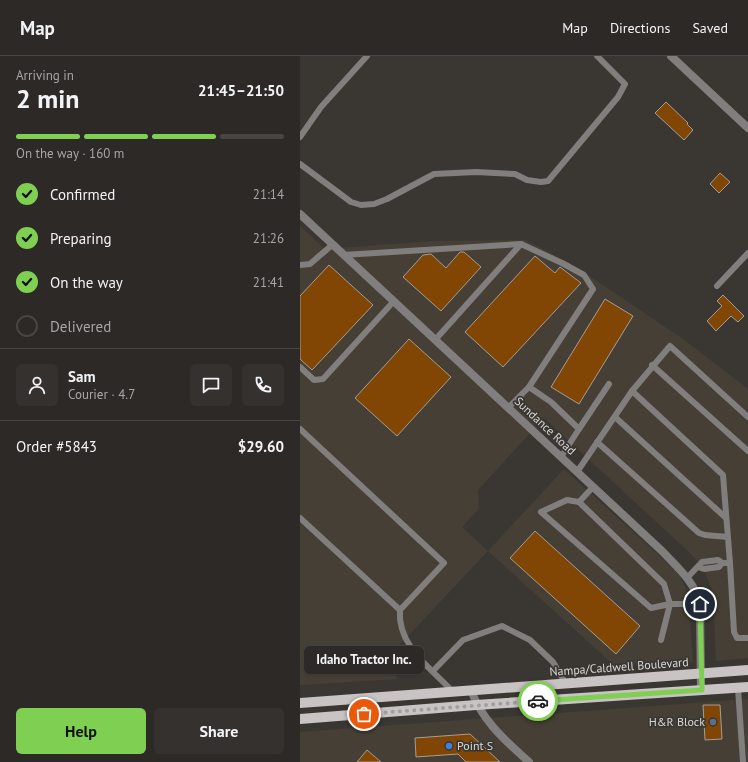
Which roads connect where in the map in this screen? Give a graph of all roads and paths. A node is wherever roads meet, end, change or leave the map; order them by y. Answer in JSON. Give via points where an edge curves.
{"nodes":[{"id":1,"x":367,"y":56,"type":"edge"},
{"id":2,"x":597,"y":56,"type":"edge"},
{"id":3,"x":671,"y":56,"type":"edge"},
{"id":4,"x":748,"y":128,"type":"edge"},
{"id":5,"x":300,"y":137,"type":"edge"},
{"id":6,"x":300,"y":164,"type":"edge"},
{"id":7,"x":300,"y":214,"type":"edge"},
{"id":8,"x":521,"y":244,"type":"junction"},
{"id":9,"x":332,"y":245,"type":"junction"},
{"id":10,"x":748,"y":253,"type":"edge"},
{"id":11,"x":343,"y":255,"type":"junction"},
{"id":12,"x":300,"y":265,"type":"edge"},
{"id":13,"x":717,"y":286,"type":"dead end"},
{"id":14,"x":394,"y":302,"type":"junction"},
{"id":15,"x":435,"y":340,"type":"junction"},
{"id":16,"x":652,"y":366,"type":"junction"},
{"id":17,"x":300,"y":367,"type":"edge"},
{"id":18,"x":609,"y":384,"type":"dead end"},
{"id":19,"x":529,"y":387,"type":"junction"},
{"id":20,"x":632,"y":391,"type":"junction"},
{"id":21,"x":508,"y":408,"type":"junction"},
{"id":22,"x":614,"y":417,"type":"junction"},
{"id":23,"x":748,"y":417,"type":"edge"},
{"id":24,"x":580,"y":429,"type":"junction"},
{"id":25,"x":300,"y":430,"type":"edge"},
{"id":26,"x":597,"y":442,"type":"junction"},
{"id":27,"x":746,"y":450,"type":"edge"},
{"id":28,"x":561,"y":457,"type":"junction"},
{"id":29,"x":577,"y":472,"type":"junction"},
{"id":30,"x":593,"y":487,"type":"junction"},
{"id":31,"x":579,"y":502,"type":"junction"},
{"id":32,"x":300,"y":518,"type":"edge"},
{"id":33,"x":726,"y":518,"type":"junction"},
{"id":34,"x":728,"y":537,"type":"junction"},
{"id":35,"x":730,"y":563,"type":"junction"},
{"id":36,"x":687,"y":578,"type":"junction"},
{"id":37,"x":670,"y":604,"type":"junction"},
{"id":38,"x":700,"y":604,"type":"junction"},
{"id":39,"x":400,"y":610,"type":"junction"},
{"id":40,"x":748,"y":638,"type":"edge"},
{"id":41,"x":661,"y":640,"type":"dead end"},
{"id":42,"x":748,"y":670,"type":"edge"},
{"id":43,"x":433,"y":671,"type":"junction"},
{"id":44,"x":701,"y":674,"type":"junction"},
{"id":45,"x":566,"y":684,"type":"junction"},
{"id":46,"x":743,"y":688,"type":"edge"},
{"id":47,"x":471,"y":690,"type":"junction"},
{"id":48,"x":702,"y":690,"type":"junction"},
{"id":49,"x":454,"y":692,"type":"junction"},
{"id":50,"x":300,"y":703,"type":"edge"},
{"id":51,"x":476,"y":705,"type":"junction"},
{"id":52,"x":300,"y":719,"type":"edge"},
{"id":53,"x":529,"y":762,"type":"edge"},
{"id":54,"x":743,"y":762,"type":"edge"}],
"edges":[{"from":1,"to":5,"type":"lane","via":[[321,107]]},
{"from":2,"to":6,"type":"lane","via":[[625,84],[618,97],[548,181],[527,180],[515,174],[434,174],[387,199],[361,205],[351,202]]},
{"from":3,"to":4,"type":"street"},
{"from":7,"to":9,"type":"street","name":"Sundance Road"},
{"from":8,"to":11,"type":"lane","via":[[374,251]]},
{"from":8,"to":15,"type":"lane"},
{"from":8,"to":19,"type":"lane","via":[[584,276],[594,289]]},
{"from":9,"to":11,"type":"street","name":"Sundance Road"},
{"from":9,"to":12,"type":"lane","via":[[310,264]]},
{"from":10,"to":13,"type":"lane"},
{"from":11,"to":14,"type":"street","name":"Sundance Road"},
{"from":14,"to":15,"type":"street","name":"Sundance Road"},
{"from":14,"to":17,"type":"lane","via":[[323,379],[314,380]]},
{"from":15,"to":21,"type":"street","name":"Sundance Road"},
{"from":16,"to":20,"type":"lane"},
{"from":16,"to":23,"type":"lane","via":[[670,346]]},
{"from":16,"to":27,"type":"lane"},
{"from":18,"to":24,"type":"lane"},
{"from":19,"to":21,"type":"lane"},
{"from":19,"to":24,"type":"lane","via":[[551,402]]},
{"from":20,"to":22,"type":"lane"},
{"from":20,"to":33,"type":"lane","via":[[723,475]]},
{"from":21,"to":28,"type":"street","name":"Sundance Road"},
{"from":22,"to":26,"type":"lane"},
{"from":22,"to":33,"type":"lane"},
{"from":24,"to":28,"type":"lane"},
{"from":25,"to":39,"type":"lane","via":[[444,564]]},
{"from":26,"to":29,"type":"lane"},
{"from":26,"to":34,"type":"lane","via":[[699,532]]},
{"from":28,"to":29,"type":"street","name":"Sundance Road"},
{"from":29,"to":30,"type":"street","name":"Sundance Road"},
{"from":30,"to":31,"type":"lane"},
{"from":30,"to":36,"type":"street","name":"Sundance Road","via":[[662,551]]},
{"from":31,"to":37,"type":"lane","via":[[664,584]]},
{"from":31,"to":37,"type":"lane","via":[[567,500],[541,512],[650,608]]},
{"from":32,"to":39,"type":"lane"},
{"from":33,"to":34,"type":"lane"},
{"from":34,"to":35,"type":"lane"},
{"from":35,"to":36,"type":"lane","via":[[718,560],[702,562]]},
{"from":35,"to":40,"type":"lane","via":[[734,632],[737,638]]},
{"from":36,"to":38,"type":"street","name":"Sundance Road","via":[[697,592]]},
{"from":37,"to":38,"type":"lane"},
{"from":37,"to":41,"type":"lane"},
{"from":38,"to":44,"type":"street","name":"Sundance Road"},
{"from":39,"to":43,"type":"lane","via":[[399,622],[410,650]]},
{"from":42,"to":44,"type":"main road","name":"Nampa/Caldwell Boulevard"},
{"from":43,"to":45,"type":"lane","via":[[463,640],[502,626],[530,640],[553,662]]},
{"from":43,"to":49,"type":"lane"},
{"from":44,"to":45,"type":"main road","name":"Nampa/Caldwell Boulevard"},
{"from":44,"to":48,"type":"street","name":"Sundance Road"},
{"from":45,"to":47,"type":"main road","name":"Nampa/Caldwell Boulevard"},
{"from":46,"to":48,"type":"main road"},
{"from":46,"to":54,"type":"lane"},
{"from":47,"to":49,"type":"main road","name":"Nampa/Caldwell Boulevard"},
{"from":47,"to":51,"type":"street"},
{"from":48,"to":51,"type":"main road"},
{"from":49,"to":50,"type":"main road","name":"Nampa/Caldwell Boulevard"},
{"from":51,"to":52,"type":"main road"},
{"from":51,"to":53,"type":"street","via":[[493,728]]}]}
